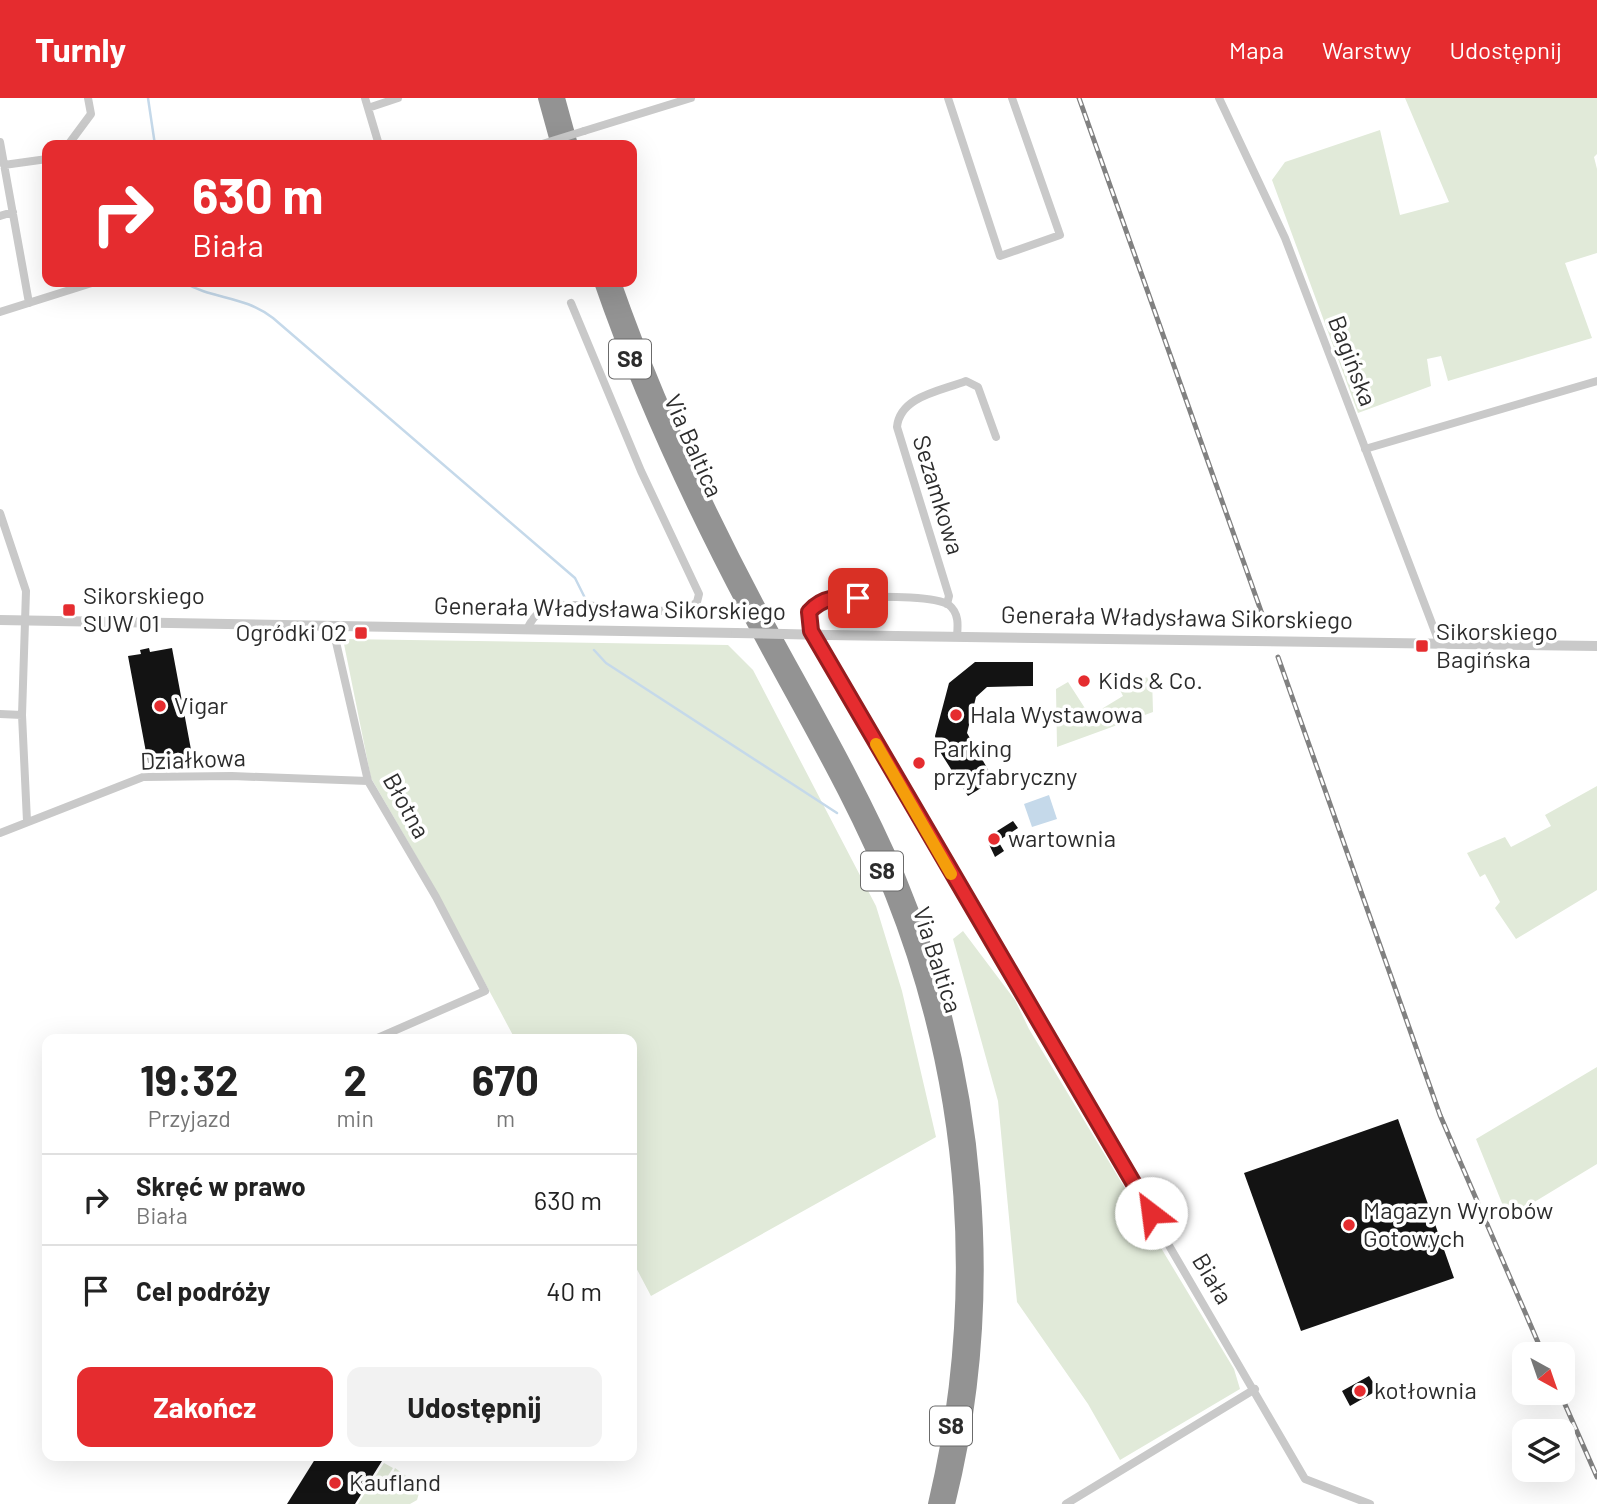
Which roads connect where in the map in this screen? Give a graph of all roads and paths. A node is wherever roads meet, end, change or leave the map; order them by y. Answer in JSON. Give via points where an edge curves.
{"nodes":[{"id":1,"x":88,"y":98,"type":"edge"},
{"id":2,"x":365,"y":98,"type":"edge"},
{"id":3,"x":398,"y":98,"type":"edge"},
{"id":4,"x":545,"y":98,"type":"edge"},
{"id":5,"x":558,"y":98,"type":"edge"},
{"id":6,"x":691,"y":98,"type":"edge"},
{"id":7,"x":948,"y":98,"type":"edge"},
{"id":8,"x":1012,"y":98,"type":"edge"},
{"id":9,"x":1219,"y":98,"type":"edge"},
{"id":10,"x":368,"y":108,"type":"junction"},
{"id":11,"x":72,"y":140,"type":"edge"},
{"id":12,"x":378,"y":140,"type":"edge"},
{"id":13,"x":555,"y":140,"type":"edge"},
{"id":14,"x":557,"y":140,"type":"edge"},
{"id":15,"x":570,"y":140,"type":"edge"},
{"id":16,"x":0,"y":142,"type":"edge"},
{"id":17,"x":42,"y":160,"type":"edge"},
{"id":18,"x":4,"y":165,"type":"junction"},
{"id":19,"x":13,"y":212,"type":"junction"},
{"id":20,"x":0,"y":216,"type":"edge"},
{"id":21,"x":79,"y":287,"type":"edge"},
{"id":22,"x":603,"y":287,"type":"edge"},
{"id":23,"x":616,"y":287,"type":"edge"},
{"id":24,"x":29,"y":303,"type":"junction"},
{"id":25,"x":571,"y":303,"type":"dead end"},
{"id":26,"x":0,"y":312,"type":"edge"},
{"id":27,"x":1597,"y":380,"type":"edge"},
{"id":28,"x":996,"y":437,"type":"dead end"},
{"id":29,"x":1365,"y":449,"type":"junction"},
{"id":30,"x":0,"y":513,"type":"edge"},
{"id":31,"x":947,"y":604,"type":"junction"},
{"id":32,"x":0,"y":620,"type":"edge"},
{"id":33,"x":26,"y":620,"type":"junction"},
{"id":34,"x":336,"y":625,"type":"junction"},
{"id":35,"x":527,"y":629,"type":"junction"},
{"id":36,"x":957,"y":636,"type":"junction"},
{"id":37,"x":1439,"y":642,"type":"junction"},
{"id":38,"x":1597,"y":646,"type":"edge"},
{"id":39,"x":0,"y":714,"type":"edge"},
{"id":40,"x":22,"y":715,"type":"junction"},
{"id":41,"x":368,"y":781,"type":"junction"},
{"id":42,"x":27,"y":821,"type":"junction"},
{"id":43,"x":0,"y":834,"type":"edge"},
{"id":44,"x":387,"y":1034,"type":"edge"},
{"id":45,"x":1255,"y":1389,"type":"junction"},
{"id":46,"x":935,"y":1504,"type":"edge"},
{"id":47,"x":948,"y":1504,"type":"edge"},
{"id":48,"x":1066,"y":1504,"type":"edge"},
{"id":49,"x":1370,"y":1504,"type":"edge"}],
"edges":[{"from":1,"to":11,"type":"street","via":[[90,114]]},
{"from":2,"to":10,"type":"street"},
{"from":3,"to":10,"type":"street"},
{"from":4,"to":14,"type":"highway"},
{"from":5,"to":15,"type":"highway"},
{"from":6,"to":13,"type":"street","bridge":true},
{"from":7,"to":8,"type":"street","via":[[1000,256],[1060,235]]},
{"from":9,"to":29,"type":"street","name":"Bagińska","via":[[1285,239]]},
{"from":10,"to":12,"type":"street"},
{"from":16,"to":18,"type":"street"},
{"from":17,"to":18,"type":"street"},
{"from":18,"to":19,"type":"street"},
{"from":19,"to":20,"type":"street"},
{"from":19,"to":24,"type":"street"},
{"from":21,"to":24,"type":"street"},
{"from":22,"to":46,"type":"highway","name":"Via Baltica","number":"S8","via":[[686,489],[874,852],[908,938],[934,1025],[954,1129],[964,1265],[957,1385]]},
{"from":23,"to":47,"type":"highway","name":"Via Baltica","number":"S8","via":[[697,484],[892,862],[943,1009],[964,1110],[976,1245],[969,1392]]},
{"from":24,"to":26,"type":"street"},
{"from":25,"to":35,"type":"street","via":[[641,471],[699,594],[697,602],[684,610],[553,607],[536,615]]},
{"from":27,"to":29,"type":"street"},
{"from":28,"to":31,"type":"street","name":"Sezamkowa","via":[[978,387],[966,381],[905,405],[898,415],[897,427],[949,596]]},
{"from":29,"to":37,"type":"street","name":"Bagińska"},
{"from":30,"to":33,"type":"street","via":[[26,591]]},
{"from":31,"to":36,"type":"street","via":[[958,620]]},
{"from":31,"to":45,"type":"street","name":"Biała","via":[[911,598],[832,597],[814,606],[808,620],[956,883]]},
{"from":32,"to":33,"type":"street","name":"Generała Władysława Sikorskiego"},
{"from":33,"to":34,"type":"street","name":"Generała Władysława Sikorskiego"},
{"from":33,"to":40,"type":"street"},
{"from":34,"to":35,"type":"street","name":"Generała Władysława Sikorskiego"},
{"from":34,"to":41,"type":"street","name":"Błotna"},
{"from":35,"to":36,"type":"street","name":"Generała Władysława Sikorskiego","bridge":true},
{"from":36,"to":37,"type":"street","name":"Generała Władysława Sikorskiego"},
{"from":37,"to":38,"type":"street","name":"Generała Władysława Sikorskiego"},
{"from":39,"to":40,"type":"street"},
{"from":40,"to":42,"type":"street"},
{"from":41,"to":42,"type":"street","name":"Działkowa","via":[[143,777]]},
{"from":41,"to":44,"type":"street","name":"Błotna","via":[[485,991]]},
{"from":42,"to":43,"type":"street","name":"Działkowa"},
{"from":45,"to":48,"type":"street"},
{"from":45,"to":49,"type":"street","name":"Biała","via":[[1306,1479]]}]}
